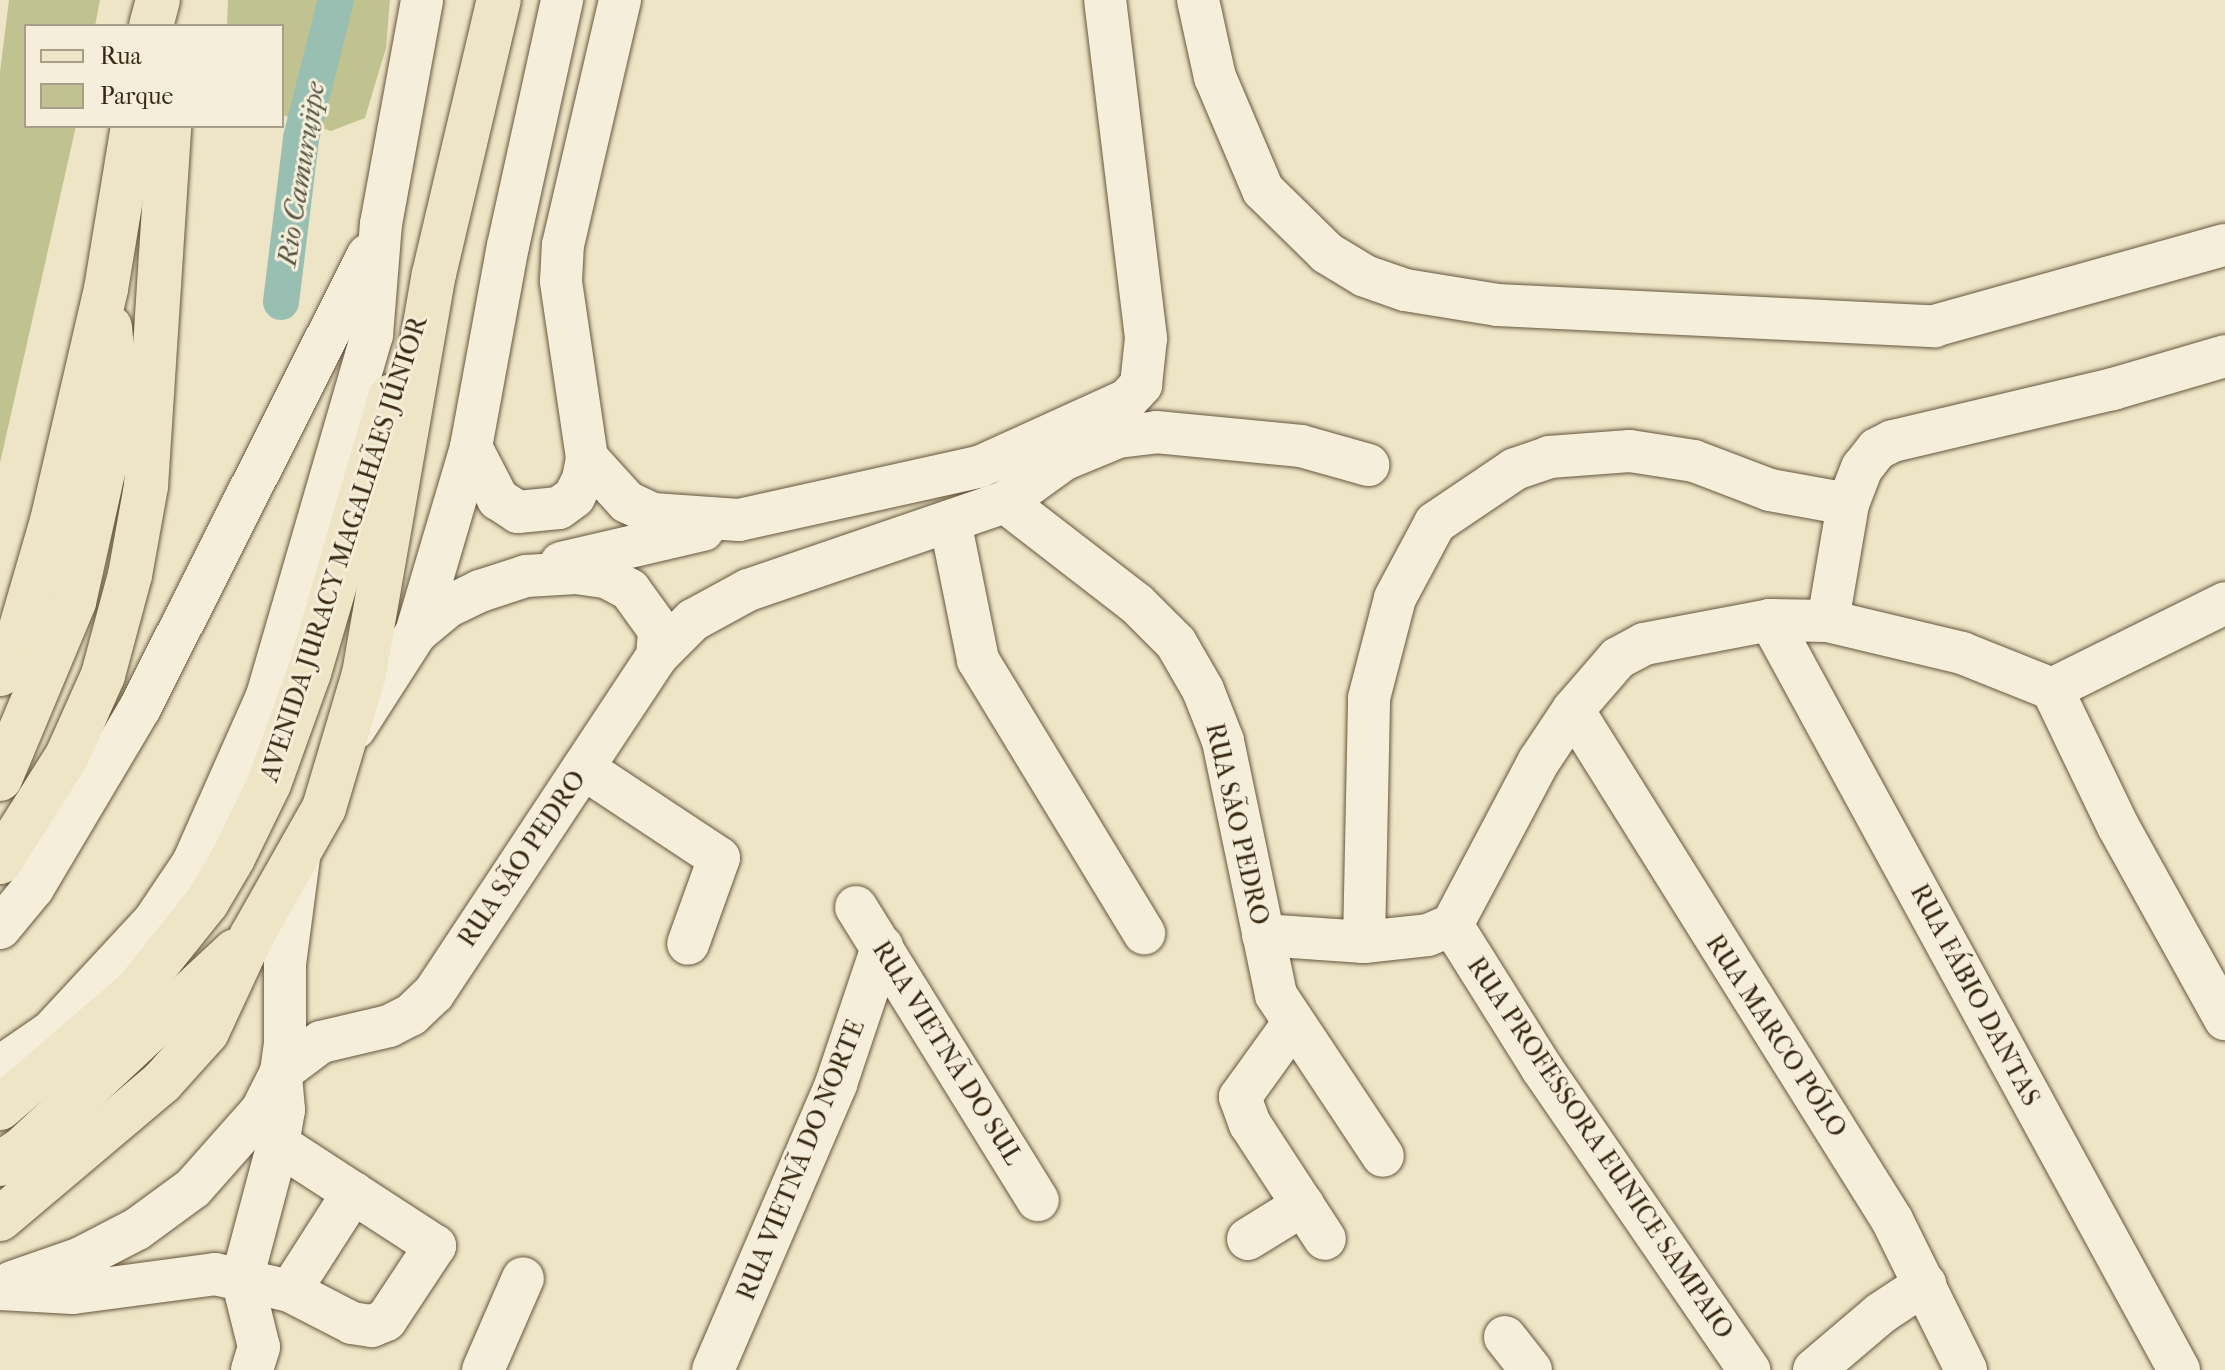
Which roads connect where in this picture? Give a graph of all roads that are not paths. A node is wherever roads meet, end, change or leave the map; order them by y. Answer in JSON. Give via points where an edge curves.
{"nodes":[{"id":1,"x":158,"y":0,"type":"edge"},
{"id":2,"x":174,"y":0,"type":"edge"},
{"id":3,"x":422,"y":0,"type":"edge"},
{"id":4,"x":499,"y":0,"type":"edge"},
{"id":5,"x":562,"y":0,"type":"edge"},
{"id":6,"x":620,"y":0,"type":"edge"},
{"id":7,"x":1105,"y":0,"type":"edge"},
{"id":8,"x":1198,"y":0,"type":"edge"},
{"id":9,"x":152,"y":24,"type":"edge"},
{"id":10,"x":173,"y":24,"type":"edge"},
{"id":11,"x":133,"y":128,"type":"edge"},
{"id":12,"x":169,"y":128,"type":"edge"},
{"id":13,"x":381,"y":224,"type":"junction"},
{"id":14,"x":2225,"y":245,"type":"edge"},
{"id":15,"x":434,"y":274,"type":"junction"},
{"id":16,"x":106,"y":289,"type":"junction"},
{"id":17,"x":2225,"y":356,"type":"edge"},
{"id":18,"x":471,"y":447,"type":"junction"},
{"id":19,"x":587,"y":458,"type":"junction"},
{"id":20,"x":1368,"y":465,"type":"dead end"},
{"id":21,"x":1005,"y":502,"type":"junction"},
{"id":22,"x":1848,"y":504,"type":"junction"},
{"id":23,"x":739,"y":520,"type":"junction"},
{"id":24,"x":950,"y":521,"type":"junction"},
{"id":25,"x":526,"y":576,"type":"junction"},
{"id":26,"x":2225,"y":603,"type":"edge"},
{"id":27,"x":1770,"y":620,"type":"junction"},
{"id":28,"x":1828,"y":621,"type":"junction"},
{"id":29,"x":416,"y":633,"type":"junction"},
{"id":30,"x":657,"y":656,"type":"junction"},
{"id":31,"x":0,"y":674,"type":"edge"},
{"id":32,"x":2052,"y":689,"type":"junction"},
{"id":33,"x":1573,"y":710,"type":"junction"},
{"id":34,"x":348,"y":740,"type":"junction"},
{"id":35,"x":583,"y":768,"type":"junction"},
{"id":36,"x":0,"y":779,"type":"edge"},
{"id":37,"x":299,"y":857,"type":"junction"},
{"id":38,"x":0,"y":862,"type":"edge"},
{"id":39,"x":856,"y":907,"type":"dead end"},
{"id":40,"x":1452,"y":925,"type":"junction"},
{"id":41,"x":0,"y":928,"type":"edge"},
{"id":42,"x":1144,"y":933,"type":"dead end"},
{"id":43,"x":1263,"y":935,"type":"junction"},
{"id":44,"x":251,"y":937,"type":"junction"},
{"id":45,"x":1364,"y":942,"type":"junction"},
{"id":46,"x":688,"y":944,"type":"dead end"},
{"id":47,"x":882,"y":947,"type":"junction"},
{"id":48,"x":284,"y":986,"type":"junction"},
{"id":49,"x":2225,"y":1019,"type":"edge"},
{"id":50,"x":1292,"y":1025,"type":"junction"},
{"id":51,"x":363,"y":1030,"type":"junction"},
{"id":52,"x":0,"y":1067,"type":"edge"},
{"id":53,"x":281,"y":1072,"type":"junction"},
{"id":54,"x":0,"y":1108,"type":"edge"},
{"id":55,"x":278,"y":1144,"type":"junction"},
{"id":56,"x":1383,"y":1156,"type":"dead end"},
{"id":57,"x":0,"y":1164,"type":"edge"},
{"id":58,"x":353,"y":1193,"type":"junction"},
{"id":59,"x":1038,"y":1200,"type":"dead end"},
{"id":60,"x":0,"y":1219,"type":"edge"},
{"id":61,"x":1248,"y":1239,"type":"dead end"},
{"id":62,"x":523,"y":1278,"type":"dead end"},
{"id":63,"x":242,"y":1279,"type":"junction"},
{"id":64,"x":1925,"y":1284,"type":"junction"},
{"id":65,"x":0,"y":1288,"type":"edge"},
{"id":66,"x":290,"y":1291,"type":"junction"},
{"id":67,"x":1505,"y":1337,"type":"dead end"},
{"id":68,"x":252,"y":1370,"type":"edge"},
{"id":69,"x":483,"y":1370,"type":"edge"},
{"id":70,"x":713,"y":1370,"type":"edge"},
{"id":71,"x":1531,"y":1370,"type":"edge"},
{"id":72,"x":1749,"y":1370,"type":"edge"},
{"id":73,"x":1814,"y":1370,"type":"edge"},
{"id":74,"x":1966,"y":1370,"type":"edge"},
{"id":75,"x":2179,"y":1370,"type":"edge"}],
"edges":[{"from":1,"to":9,"type":"main road"},
{"from":2,"to":10,"type":"main road"},
{"from":3,"to":13,"type":"street"},
{"from":4,"to":15,"type":"main road","name":"AVENIDA JURACY MAGALHÃES JÚNIOR"},
{"from":5,"to":18,"type":"street"},
{"from":6,"to":19,"type":"street","via":[[563,245],[561,281]]},
{"from":7,"to":23,"type":"street","via":[[1146,338],[1141,385],[1107,413],[979,467]]},
{"from":8,"to":14,"type":"street","via":[[1215,77],[1263,190],[1327,253],[1365,276],[1405,290],[1498,305],[1934,326]]},
{"from":11,"to":16,"type":"main road"},
{"from":12,"to":38,"type":"main road","via":[[146,486],[130,575],[103,675],[67,756]]},
{"from":13,"to":41,"type":"street","via":[[140,708],[33,888]]},
{"from":13,"to":52,"type":"street","via":[[372,335],[328,497],[267,696],[215,818],[193,863],[154,921],[51,1032]]},
{"from":15,"to":34,"type":"main road","name":"AVENIDA JURACY MAGALHÃES JÚNIOR"},
{"from":15,"to":54,"type":"main road","name":"AVENIDA JURACY MAGALHÃES JÚNIOR","via":[[384,411],[309,673],[269,784],[207,902],[135,992]]},
{"from":16,"to":31,"type":"main road","via":[[39,568]]},
{"from":16,"to":36,"type":"main road","via":[[113,425],[74,602]]},
{"from":17,"to":22,"type":"street","via":[[2113,389],[1893,441],[1877,449],[1862,468]]},
{"from":18,"to":19,"type":"street","via":[[498,499],[518,512],[540,513],[567,502],[583,479]]},
{"from":18,"to":29,"type":"street"},
{"from":19,"to":23,"type":"street","via":[[627,502],[653,514]]},
{"from":20,"to":21,"type":"street","via":[[1301,446],[1156,432],[1118,437],[1063,460]]},
{"from":21,"to":24,"type":"street","name":"RUA SÃO PEDRO"},
{"from":21,"to":43,"type":"street","name":"RUA SÃO PEDRO","via":[[1137,604],[1176,643],[1203,690],[1223,741]]},
{"from":22,"to":28,"type":"street"},
{"from":22,"to":45,"type":"street","via":[[1770,490],[1694,461],[1630,451],[1549,457],[1515,469],[1435,523],[1395,598],[1369,698]]},
{"from":23,"to":25,"type":"street","via":[[573,559]]},
{"from":24,"to":30,"type":"street","name":"RUA SÃO PEDRO","via":[[736,596],[693,620]]},
{"from":24,"to":42,"type":"street","via":[[978,660]]},
{"from":25,"to":29,"type":"street","via":[[447,607]]},
{"from":25,"to":30,"type":"street","via":[[606,577],[630,590],[659,630]]},
{"from":26,"to":32,"type":"street"},
{"from":27,"to":28,"type":"street"},
{"from":27,"to":33,"type":"street","via":[[1644,644],[1618,658]]},
{"from":27,"to":75,"type":"street","name":"RUA FÁBIO DANTAS"},
{"from":28,"to":32,"type":"street","via":[[1962,653]]},
{"from":29,"to":34,"type":"street"},
{"from":30,"to":35,"type":"street","name":"RUA SÃO PEDRO"},
{"from":32,"to":49,"type":"street","via":[[2118,826]]},
{"from":33,"to":40,"type":"street","via":[[1539,761]]},
{"from":33,"to":64,"type":"street","name":"RUA MARCO PÓLO","via":[[1884,1207]]},
{"from":34,"to":37,"type":"main road","name":"AVENIDA JURACY MAGALHÃES JÚNIOR","via":[[324,808]]},
{"from":35,"to":46,"type":"street","via":[[719,858]]},
{"from":35,"to":51,"type":"street","name":"RUA SÃO PEDRO","via":[[434,993],[411,1015]]},
{"from":37,"to":44,"type":"main road","name":"AVENIDA JURACY MAGALHÃES JÚNIOR"},
{"from":37,"to":48,"type":"street"},
{"from":39,"to":47,"type":"street","name":"RUA VIETNÃ DO SUL"},
{"from":40,"to":45,"type":"street","via":[[1428,935]]},
{"from":40,"to":72,"type":"street","name":"RUA PROFESSORA EUNICE SAMPAIO","via":[[1541,1067]]},
{"from":43,"to":45,"type":"street"},
{"from":43,"to":50,"type":"street","name":"RUA SÃO PEDRO","via":[[1276,995]]},
{"from":44,"to":57,"type":"main road"},
{"from":44,"to":60,"type":"main road","name":"AVENIDA JURACY MAGALHÃES JÚNIOR","via":[[207,1032],[162,1082]]},
{"from":47,"to":59,"type":"street","name":"RUA VIETNÃ DO SUL"},
{"from":47,"to":70,"type":"street","name":"RUA VIETNÃ DO NORTE","via":[[836,1084]]},
{"from":48,"to":51,"type":"street","via":[[318,1013]]},
{"from":48,"to":53,"type":"street"},
{"from":50,"to":56,"type":"street","name":"RUA SÃO PEDRO"},
{"from":50,"to":61,"type":"street","via":[[1240,1097],[1250,1124],[1314,1222]]},
{"from":51,"to":53,"type":"street","name":"RUA SÃO PEDRO","via":[[321,1042]]},
{"from":53,"to":55,"type":"street","via":[[284,1110]]},
{"from":53,"to":65,"type":"street","via":[[242,1139],[193,1188],[137,1229],[81,1258]]},
{"from":55,"to":58,"type":"street"},
{"from":55,"to":63,"type":"street"},
{"from":58,"to":66,"type":"street"},
{"from":58,"to":66,"type":"street","via":[[435,1246],[386,1320],[372,1326],[352,1323]]},
{"from":62,"to":69,"type":"street"},
{"from":63,"to":65,"type":"street","via":[[186,1274],[73,1293]]},
{"from":63,"to":66,"type":"street"},
{"from":63,"to":68,"type":"street","via":[[259,1347]]},
{"from":64,"to":73,"type":"street","via":[[1881,1313]]},
{"from":64,"to":74,"type":"street","name":"RUA MARCO PÓLO"},
{"from":67,"to":71,"type":"street"}]}
